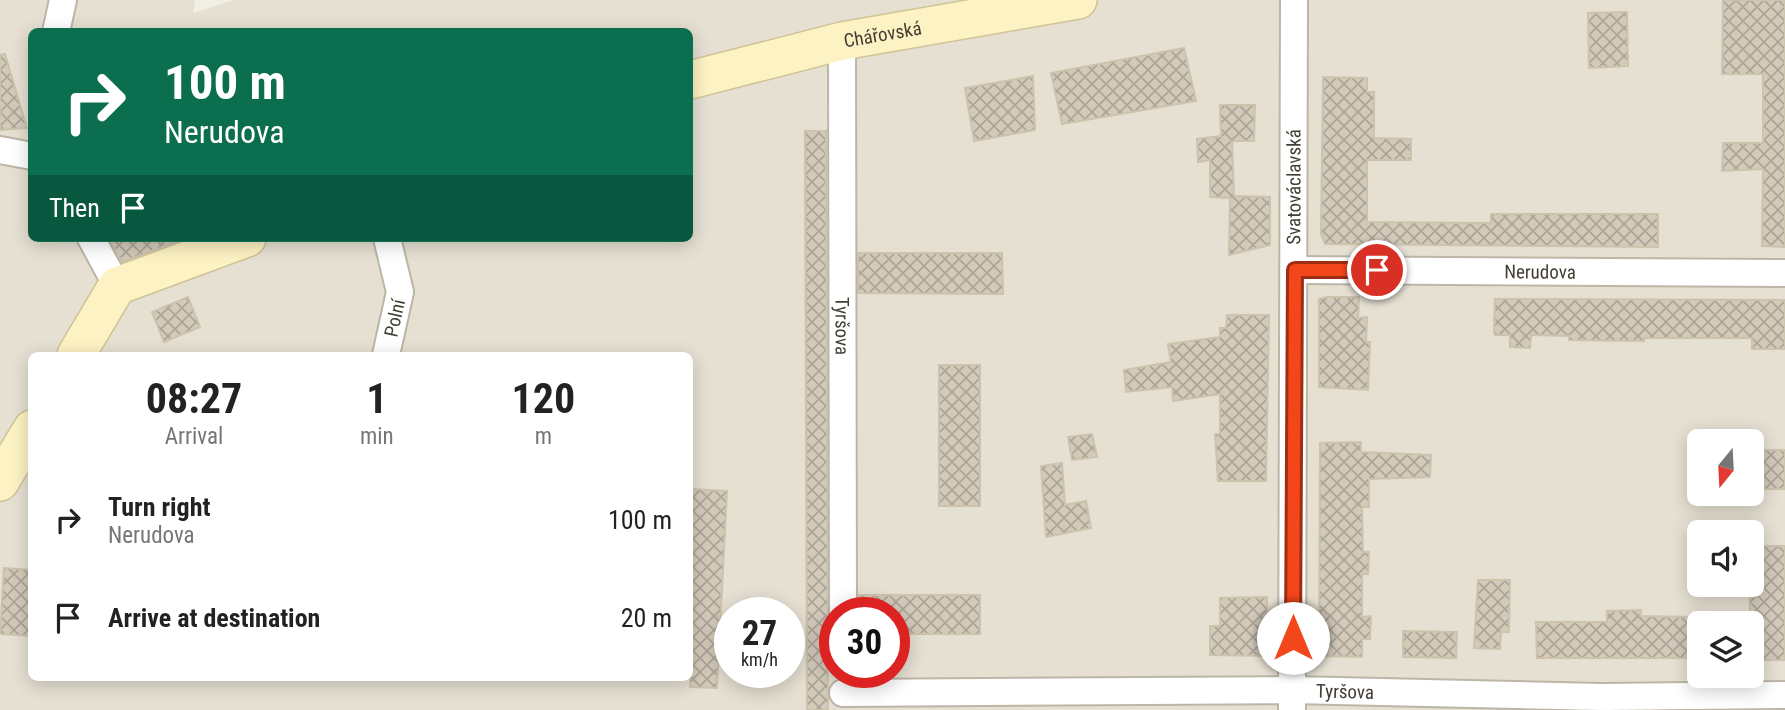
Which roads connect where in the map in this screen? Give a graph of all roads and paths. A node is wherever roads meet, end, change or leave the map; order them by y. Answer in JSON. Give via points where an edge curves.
{"nodes":[{"id":1,"x":63,"y":0,"type":"edge"},
{"id":2,"x":1078,"y":0,"type":"edge"},
{"id":3,"x":1294,"y":0,"type":"edge"},
{"id":4,"x":58,"y":28,"type":"edge"},
{"id":5,"x":842,"y":41,"type":"junction"},
{"id":6,"x":693,"y":78,"type":"edge"},
{"id":7,"x":0,"y":150,"type":"edge"},
{"id":8,"x":28,"y":155,"type":"edge"},
{"id":9,"x":92,"y":242,"type":"edge"},
{"id":10,"x":236,"y":242,"type":"edge"},
{"id":11,"x":388,"y":242,"type":"edge"},
{"id":12,"x":1295,"y":270,"type":"junction"},
{"id":13,"x":1785,"y":272,"type":"edge"},
{"id":14,"x":117,"y":286,"type":"junction"},
{"id":15,"x":78,"y":352,"type":"edge"},
{"id":16,"x":387,"y":352,"type":"edge"},
{"id":17,"x":28,"y":436,"type":"edge"},
{"id":18,"x":0,"y":482,"type":"edge"},
{"id":19,"x":843,"y":597,"type":"edge"},
{"id":20,"x":842,"y":692,"type":"edge"},
{"id":21,"x":1785,"y":695,"type":"edge"},
{"id":22,"x":1292,"y":700,"type":"edge"},
{"id":23,"x":1602,"y":703,"type":"edge"}],
"edges":[{"from":1,"to":4,"type":"street"},
{"from":2,"to":5,"type":"street","name":"Chářovská"},
{"from":3,"to":12,"type":"street","name":"Svatováclavská"},
{"from":5,"to":6,"type":"street","name":"Chářovská"},
{"from":5,"to":19,"type":"street","name":"Tyršova"},
{"from":7,"to":8,"type":"street"},
{"from":9,"to":14,"type":"street"},
{"from":10,"to":14,"type":"street"},
{"from":11,"to":16,"type":"street","name":"Polní","via":[[400,292]]},
{"from":12,"to":13,"type":"street","name":"Nerudova"},
{"from":12,"to":22,"type":"street","name":"Svatováclavská"},
{"from":14,"to":15,"type":"street"},
{"from":17,"to":18,"type":"street"},
{"from":20,"to":22,"type":"street","name":"Tyršova"},
{"from":21,"to":23,"type":"street","name":"Tyršova"},
{"from":22,"to":23,"type":"street","name":"Tyršova"}]}
